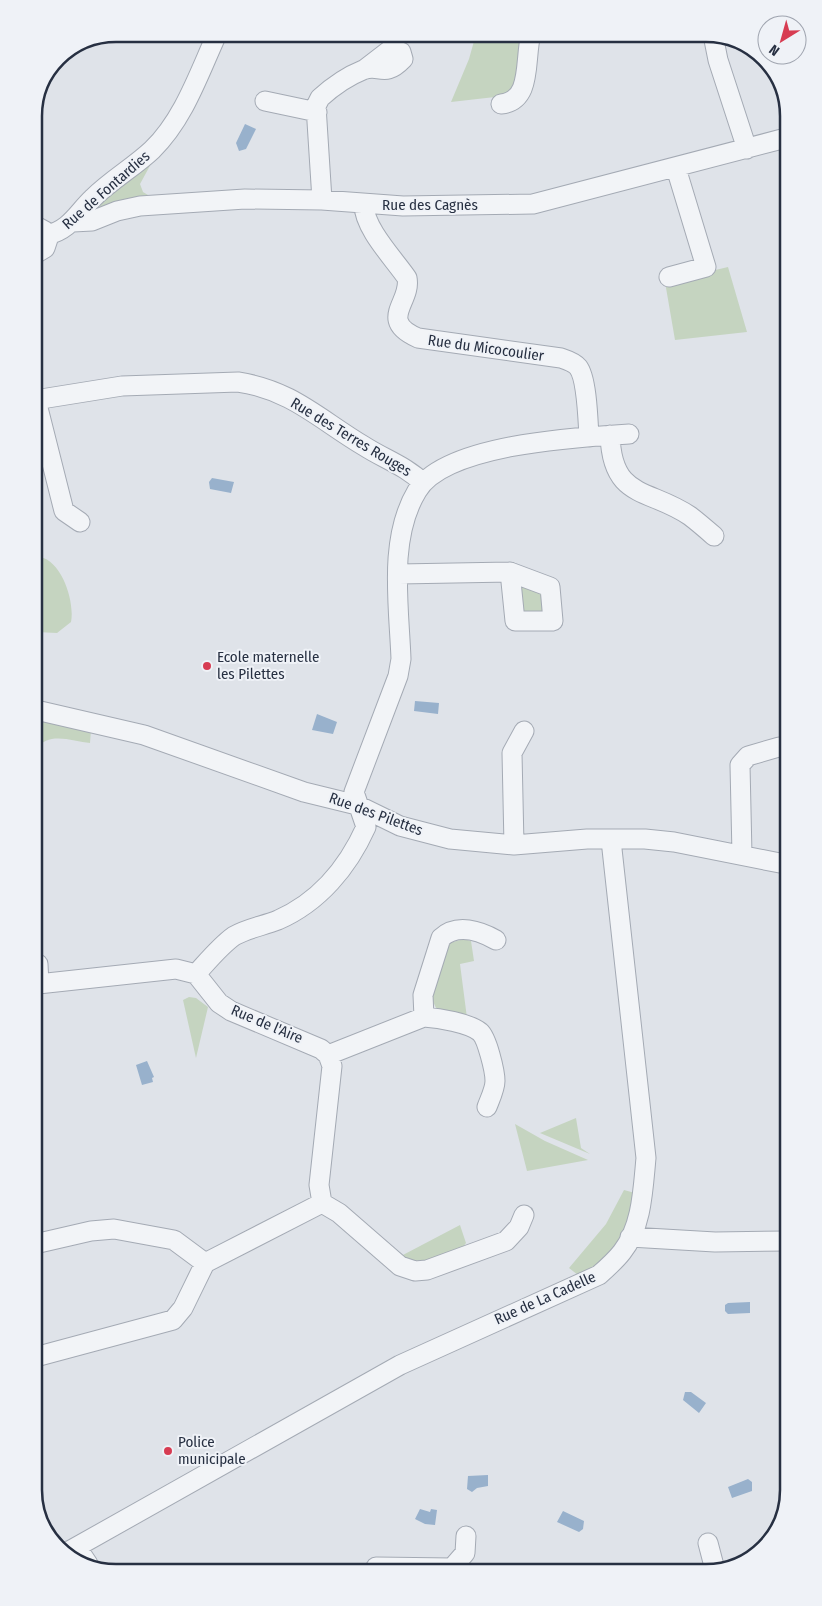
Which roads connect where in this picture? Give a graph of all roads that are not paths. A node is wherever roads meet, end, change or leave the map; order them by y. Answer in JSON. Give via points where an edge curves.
{"nodes":[{"id":1,"x":213,"y":42,"type":"edge"},
{"id":2,"x":528,"y":43,"type":"edge"},
{"id":3,"x":715,"y":44,"type":"edge"},
{"id":4,"x":365,"y":69,"type":"dead end"},
{"id":5,"x":265,"y":101,"type":"dead end"},
{"id":6,"x":501,"y":104,"type":"dead end"},
{"id":7,"x":317,"y":112,"type":"junction"},
{"id":8,"x":780,"y":140,"type":"edge"},
{"id":9,"x":747,"y":149,"type":"junction"},
{"id":10,"x":676,"y":168,"type":"junction"},
{"id":11,"x":322,"y":200,"type":"junction"},
{"id":12,"x":364,"y":205,"type":"junction"},
{"id":13,"x":73,"y":222,"type":"junction"},
{"id":14,"x":43,"y":230,"type":"edge"},
{"id":15,"x":43,"y":237,"type":"edge"},
{"id":16,"x":43,"y":250,"type":"edge"},
{"id":17,"x":670,"y":277,"type":"dead end"},
{"id":18,"x":43,"y":399,"type":"edge"},
{"id":19,"x":43,"y":427,"type":"edge"},
{"id":20,"x":590,"y":437,"type":"junction"},
{"id":21,"x":423,"y":483,"type":"junction"},
{"id":22,"x":80,"y":522,"type":"dead end"},
{"id":23,"x":714,"y":536,"type":"dead end"},
{"id":24,"x":510,"y":572,"type":"dead end"},
{"id":25,"x":399,"y":574,"type":"junction"},
{"id":26,"x":43,"y":711,"type":"edge"},
{"id":27,"x":524,"y":731,"type":"dead end"},
{"id":28,"x":779,"y":747,"type":"dead end"},
{"id":29,"x":357,"y":805,"type":"junction"},
{"id":30,"x":611,"y":840,"type":"junction"},
{"id":31,"x":514,"y":845,"type":"junction"},
{"id":32,"x":742,"y":855,"type":"junction"},
{"id":33,"x":780,"y":863,"type":"edge"},
{"id":34,"x":496,"y":940,"type":"dead end"},
{"id":35,"x":196,"y":974,"type":"junction"},
{"id":36,"x":42,"y":984,"type":"edge"},
{"id":37,"x":424,"y":1017,"type":"junction"},
{"id":38,"x":328,"y":1055,"type":"junction"},
{"id":39,"x":487,"y":1107,"type":"dead end"},
{"id":40,"x":322,"y":1203,"type":"junction"},
{"id":41,"x":524,"y":1215,"type":"dead end"},
{"id":42,"x":630,"y":1237,"type":"junction"},
{"id":43,"x":780,"y":1241,"type":"edge"},
{"id":44,"x":42,"y":1242,"type":"edge"},
{"id":45,"x":205,"y":1263,"type":"junction"},
{"id":46,"x":42,"y":1355,"type":"edge"},
{"id":47,"x":466,"y":1536,"type":"dead end"},
{"id":48,"x":708,"y":1543,"type":"dead end"},
{"id":49,"x":80,"y":1554,"type":"edge"},
{"id":50,"x":713,"y":1563,"type":"edge"},
{"id":51,"x":456,"y":1564,"type":"edge"}],
"edges":[{"from":1,"to":13,"type":"street","name":"Rue de Fontardies","via":[[182,108],[163,137],[152,150],[91,199]]},
{"from":2,"to":6,"type":"street","via":[[522,93],[517,99]]},
{"from":3,"to":9,"type":"street"},
{"from":4,"to":7,"type":"street","via":[[320,98]]},
{"from":5,"to":7,"type":"street"},
{"from":7,"to":11,"type":"street"},
{"from":8,"to":9,"type":"street","name":"Rue des Cagnès"},
{"from":9,"to":10,"type":"street","name":"Rue des Cagnès"},
{"from":10,"to":12,"type":"street","name":"Rue des Cagnès","via":[[533,204]]},
{"from":10,"to":17,"type":"street","via":[[713,266]]},
{"from":11,"to":12,"type":"street","name":"Rue des Cagnès"},
{"from":11,"to":13,"type":"street","name":"Rue des Cagnès","via":[[246,199],[140,206],[92,221]]},
{"from":12,"to":20,"type":"street","name":"Rue du Micocoulier","via":[[368,222],[407,278],[408,287],[398,314],[401,326],[408,334],[572,362],[582,377]]},
{"from":13,"to":14,"type":"street","name":"Rue de Fontardies","via":[[60,231]]},
{"from":15,"to":16,"type":"street","via":[[46,248]]},
{"from":18,"to":21,"type":"street","name":"Rue des Terres Rouges","via":[[122,386],[252,384],[308,408],[357,442],[407,469]]},
{"from":19,"to":22,"type":"street","via":[[64,511]]},
{"from":20,"to":21,"type":"street","via":[[490,451],[453,464]]},
{"from":20,"to":23,"type":"street","via":[[619,435],[611,455],[625,483],[689,516]]},
{"from":21,"to":25,"type":"street","name":"Rue des Terres Rouges","via":[[403,528]]},
{"from":24,"to":25,"type":"street"},
{"from":25,"to":29,"type":"street","name":"Rue des Terres Rouges","via":[[401,659],[398,676],[357,781],[354,792]]},
{"from":26,"to":29,"type":"street","name":"Rue des Pilettes","via":[[144,734],[304,792]]},
{"from":27,"to":31,"type":"street","via":[[512,753]]},
{"from":28,"to":32,"type":"street","via":[[748,756],[740,765]]},
{"from":29,"to":31,"type":"street","name":"Rue des Pilettes","via":[[400,826],[450,838]]},
{"from":29,"to":35,"type":"street","via":[[366,827],[353,855],[334,879],[291,914],[234,937]]},
{"from":30,"to":31,"type":"street","name":"Rue des Pilettes"},
{"from":30,"to":32,"type":"street","name":"Rue des Pilettes","via":[[655,840]]},
{"from":30,"to":42,"type":"street","name":"Rue de La Cadelle","via":[[646,1158],[641,1202]]},
{"from":32,"to":33,"type":"street","name":"Rue des Pilettes"},
{"from":34,"to":37,"type":"street","via":[[470,929],[441,938],[423,995]]},
{"from":35,"to":36,"type":"street","via":[[176,969]]},
{"from":35,"to":38,"type":"street","name":"Rue de l'Aire","via":[[231,1011],[312,1044]]},
{"from":37,"to":38,"type":"street"},
{"from":37,"to":39,"type":"street","via":[[473,1028],[484,1037],[495,1080]]},
{"from":38,"to":40,"type":"street","via":[[332,1066],[319,1185]]},
{"from":40,"to":41,"type":"street","via":[[339,1213],[400,1266],[415,1270],[427,1270],[506,1241],[519,1227]]},
{"from":40,"to":45,"type":"street"},
{"from":42,"to":43,"type":"street","via":[[715,1242]]},
{"from":42,"to":49,"type":"street","name":"Rue de La Cadelle","via":[[622,1252],[600,1275],[400,1365],[96,1537]]},
{"from":44,"to":45,"type":"street","via":[[114,1229],[174,1240]]},
{"from":45,"to":46,"type":"street","via":[[174,1320]]},
{"from":47,"to":51,"type":"street","via":[[465,1554]]},
{"from":48,"to":50,"type":"street"}]}
